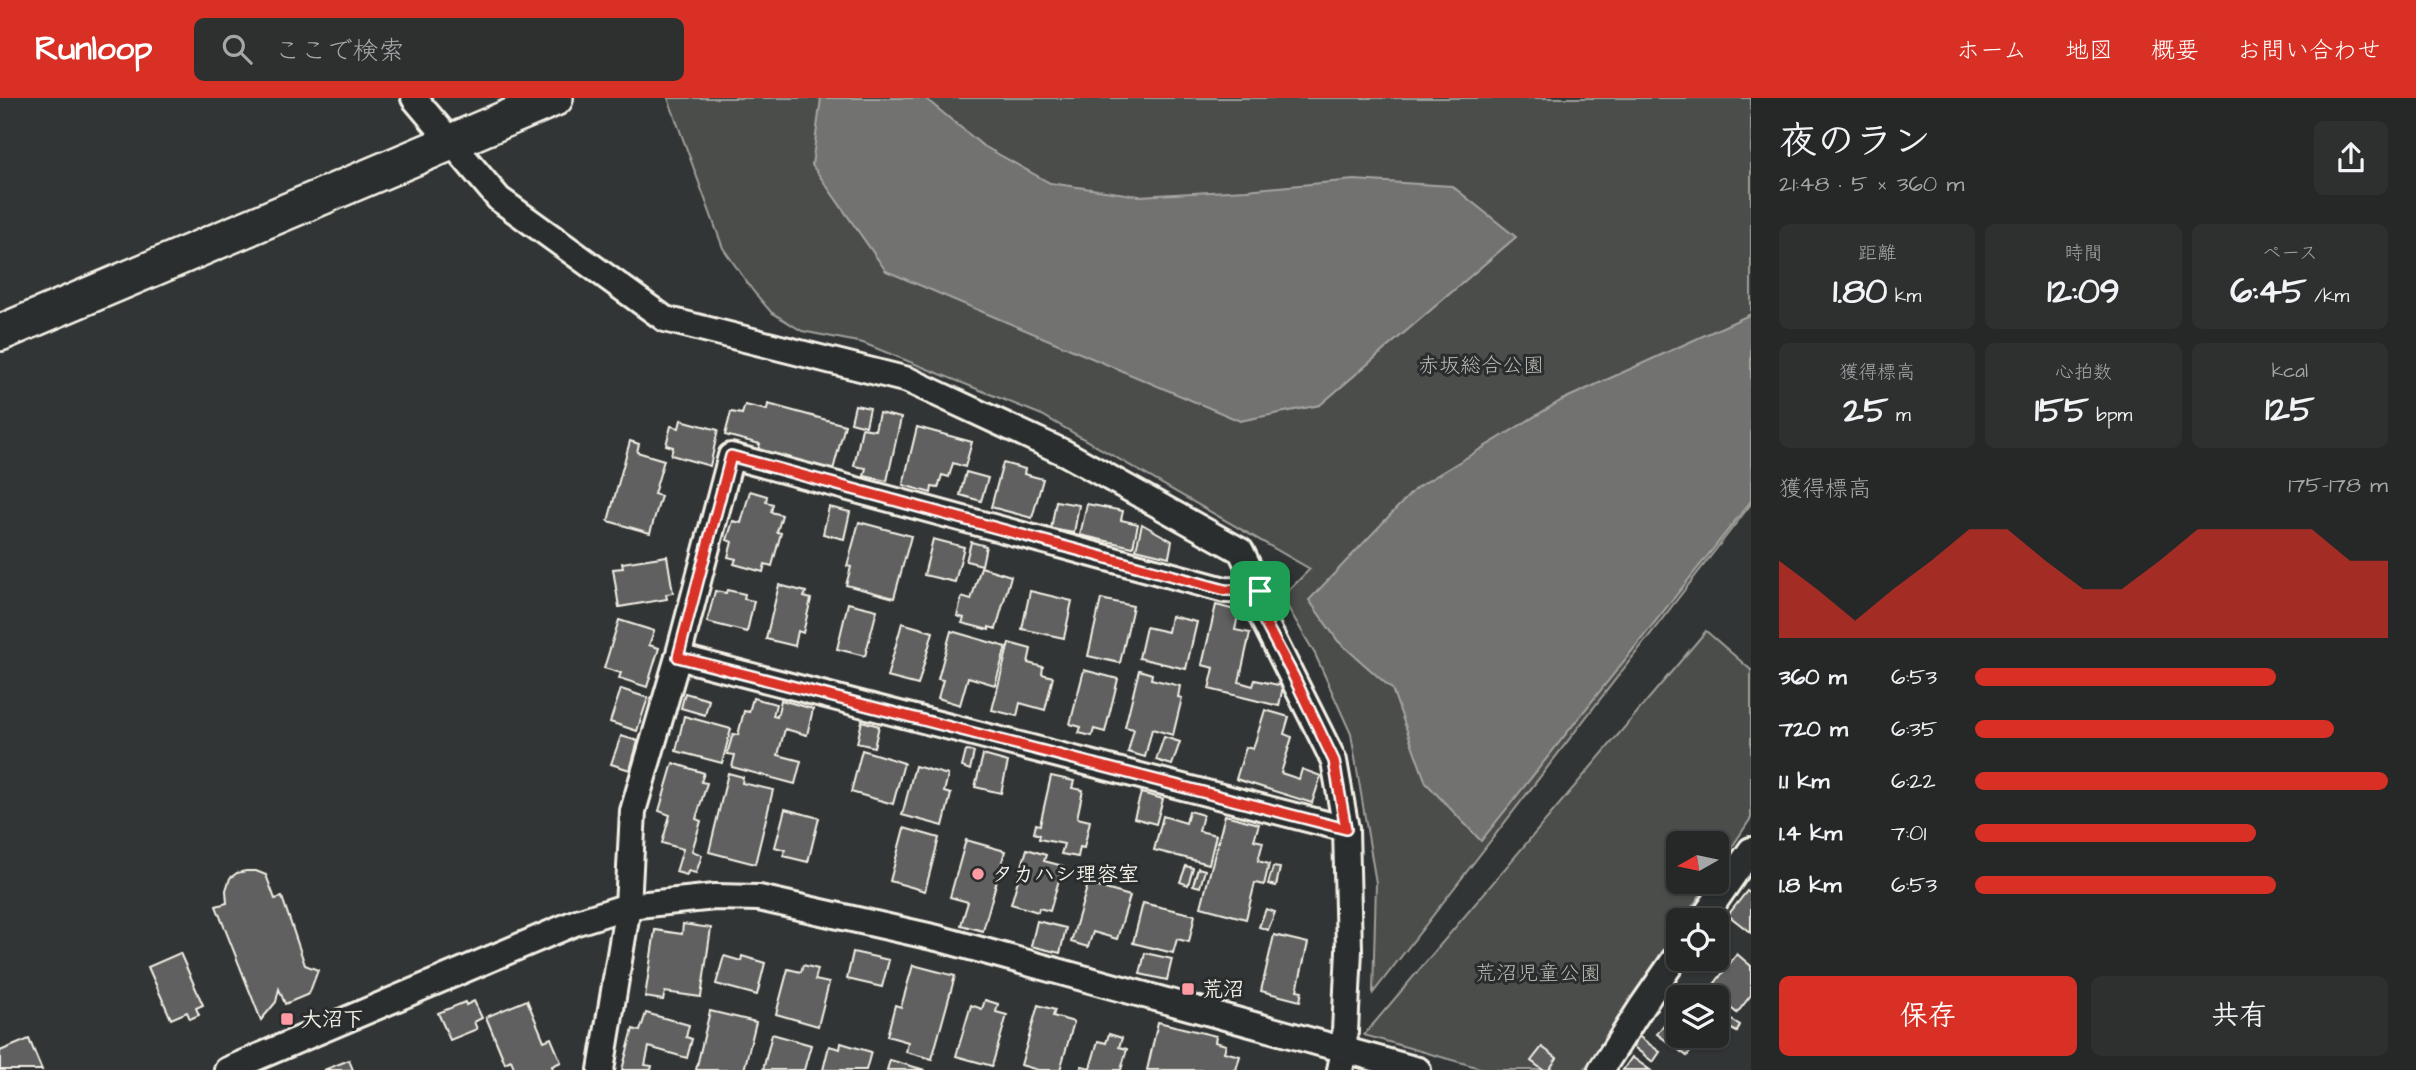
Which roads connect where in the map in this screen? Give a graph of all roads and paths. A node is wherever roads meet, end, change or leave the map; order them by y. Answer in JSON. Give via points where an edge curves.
{"nodes":[{"id":1,"x":414,"y":98,"type":"edge"},
{"id":2,"x":555,"y":98,"type":"edge"},
{"id":3,"x":452,"y":141,"type":"junction"},
{"id":4,"x":0,"y":333,"type":"edge"},
{"id":5,"x":1260,"y":591,"type":"junction"},
{"id":6,"x":678,"y":657,"type":"junction"},
{"id":7,"x":1346,"y":829,"type":"junction"},
{"id":8,"x":1751,"y":850,"type":"edge"},
{"id":9,"x":628,"y":906,"type":"junction"},
{"id":10,"x":1710,"y":908,"type":"edge"},
{"id":11,"x":1666,"y":971,"type":"edge"},
{"id":12,"x":1342,"y":1061,"type":"edge"},
{"id":13,"x":227,"y":1070,"type":"edge"},
{"id":14,"x":601,"y":1070,"type":"edge"},
{"id":15,"x":1418,"y":1070,"type":"edge"},
{"id":16,"x":1601,"y":1070,"type":"edge"}],
"edges":[{"from":1,"to":3,"type":"street"},
{"from":2,"to":3,"type":"street"},
{"from":3,"to":4,"type":"street"},
{"from":3,"to":5,"type":"street","via":[[499,199],[665,319],[908,380],[1065,453],[1241,551]]},
{"from":5,"to":6,"type":"street","via":[[1225,590],[731,456]]},
{"from":5,"to":7,"type":"street","via":[[1261,615],[1334,761]]},
{"from":6,"to":7,"type":"street"},
{"from":6,"to":9,"type":"street","via":[[633,811]]},
{"from":7,"to":12,"type":"street","via":[[1349,950]]},
{"from":8,"to":10,"type":"street"},
{"from":9,"to":12,"type":"street","via":[[715,897],[759,898],[937,938]]},
{"from":9,"to":13,"type":"street","via":[[577,922]]},
{"from":9,"to":14,"type":"street"},
{"from":11,"to":16,"type":"street"},
{"from":12,"to":15,"type":"street"}]}
